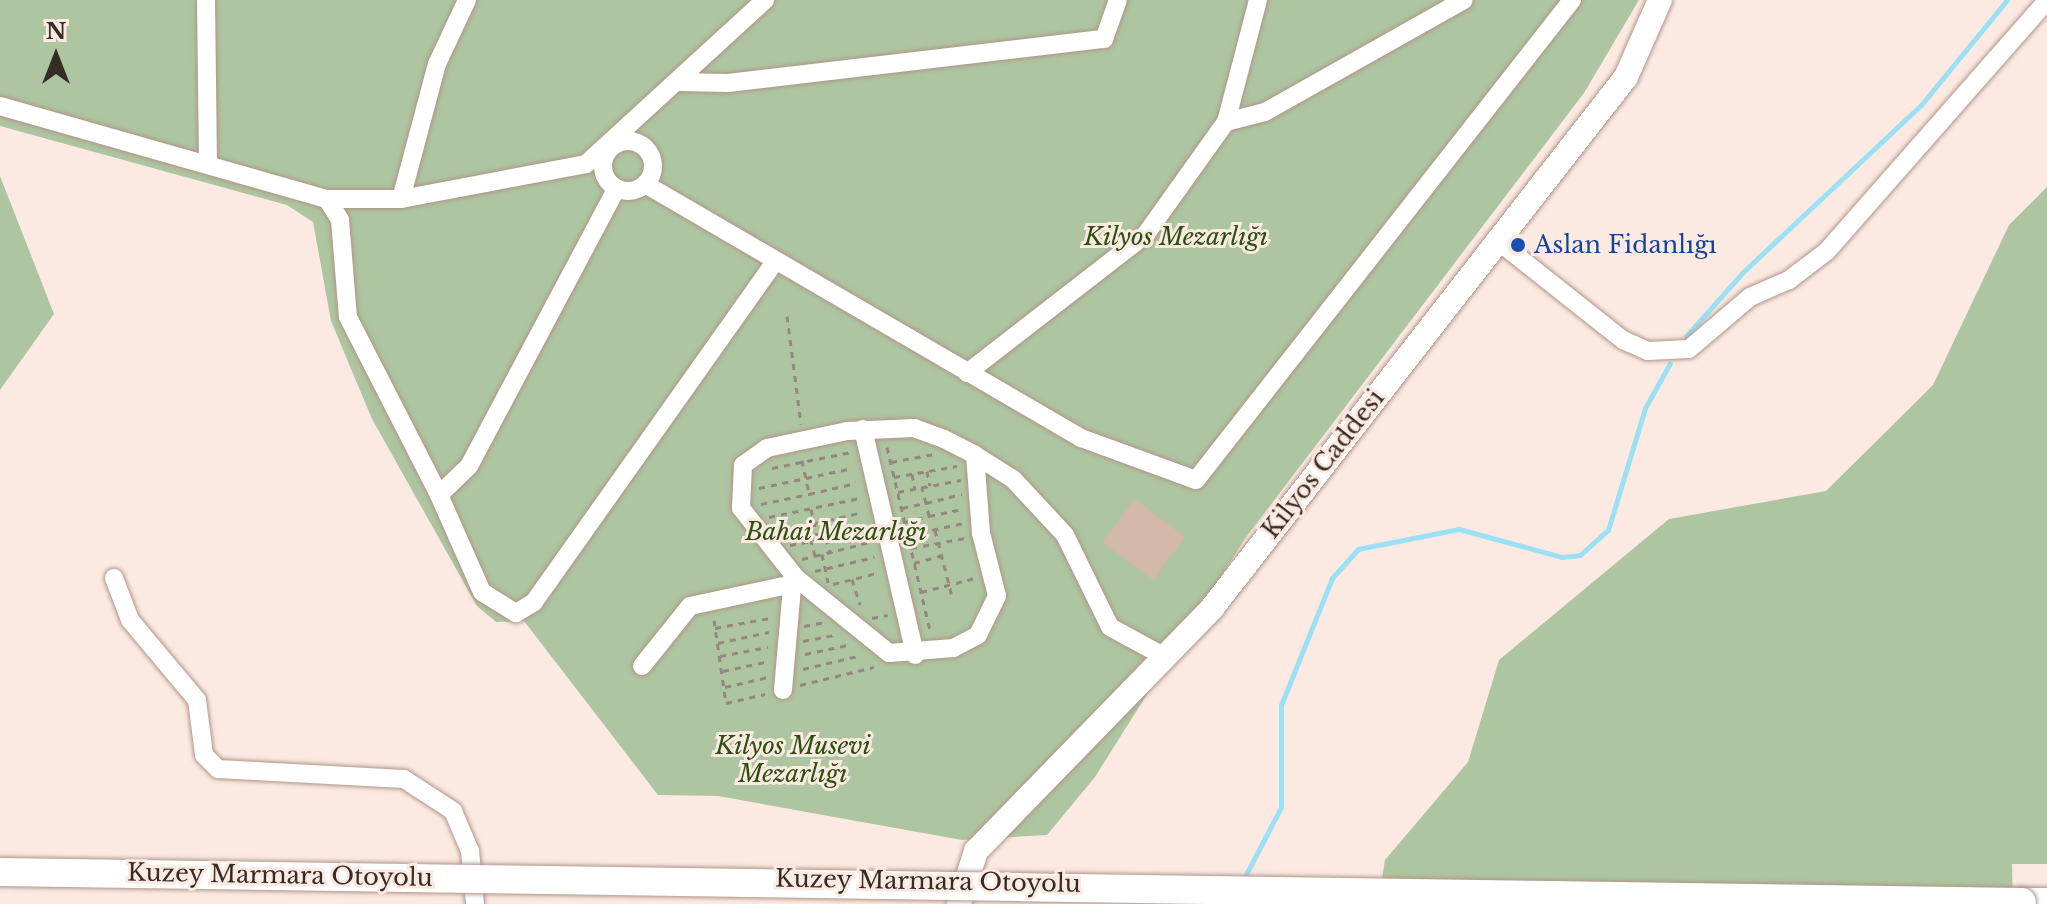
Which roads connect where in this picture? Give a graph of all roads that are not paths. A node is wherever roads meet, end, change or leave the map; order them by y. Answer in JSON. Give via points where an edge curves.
{"nodes":[{"id":1,"x":467,"y":0,"type":"edge"},
{"id":2,"x":765,"y":0,"type":"edge"},
{"id":3,"x":1118,"y":0,"type":"edge"},
{"id":4,"x":1258,"y":0,"type":"edge"},
{"id":5,"x":1464,"y":0,"type":"edge"},
{"id":6,"x":1572,"y":0,"type":"edge"},
{"id":7,"x":1660,"y":0,"type":"edge"},
{"id":8,"x":205,"y":1,"type":"edge"},
{"id":9,"x":2047,"y":1,"type":"edge"},
{"id":10,"x":679,"y":82,"type":"junction"},
{"id":11,"x":0,"y":106,"type":"edge"},
{"id":12,"x":1226,"y":122,"type":"junction"},
{"id":13,"x":615,"y":143,"type":"junction"},
{"id":14,"x":208,"y":159,"type":"junction"},
{"id":15,"x":645,"y":184,"type":"junction"},
{"id":16,"x":616,"y":189,"type":"junction"},
{"id":17,"x":327,"y":199,"type":"junction"},
{"id":18,"x":401,"y":199,"type":"junction"},
{"id":19,"x":1498,"y":241,"type":"junction"},
{"id":20,"x":773,"y":265,"type":"junction"},
{"id":21,"x":967,"y":373,"type":"junction"},
{"id":22,"x":855,"y":430,"type":"junction"},
{"id":23,"x":972,"y":455,"type":"junction"},
{"id":24,"x":1013,"y":479,"type":"junction"},
{"id":25,"x":975,"y":490,"type":"junction"},
{"id":26,"x":439,"y":495,"type":"junction"},
{"id":27,"x":114,"y":578,"type":"dead end"},
{"id":28,"x":794,"y":579,"type":"junction"},
{"id":29,"x":915,"y":655,"type":"junction"},
{"id":30,"x":1165,"y":657,"type":"junction"},
{"id":31,"x":642,"y":666,"type":"dead end"},
{"id":32,"x":783,"y":690,"type":"road end"},
{"id":33,"x":0,"y":872,"type":"edge"},
{"id":34,"x":2034,"y":902,"type":"edge"},
{"id":35,"x":475,"y":904,"type":"edge"},
{"id":36,"x":959,"y":904,"type":"edge"}],
"edges":[{"from":1,"to":18,"type":"street","via":[[437,64]]},
{"from":2,"to":10,"type":"street"},
{"from":3,"to":10,"type":"street","via":[[1104,39],[728,83]]},
{"from":4,"to":12,"type":"street"},
{"from":5,"to":12,"type":"street","via":[[1265,112]]},
{"from":6,"to":21,"type":"street","via":[[1196,480],[1081,438]]},
{"from":7,"to":19,"type":"main road","name":"Kilyos Caddesi","via":[[1626,77]]},
{"from":8,"to":14,"type":"street"},
{"from":9,"to":19,"type":"street","via":[[1827,251],[1789,280],[1750,297],[1689,349],[1648,351],[1623,340]]},
{"from":10,"to":13,"type":"street"},
{"from":11,"to":14,"type":"street"},
{"from":12,"to":21,"type":"street","via":[[1146,234]]},
{"from":13,"to":15,"type":"street","via":[[648,150],[653,166]]},
{"from":13,"to":16,"type":"street","via":[[602,165]]},
{"from":13,"to":18,"type":"street","via":[[586,164]]},
{"from":14,"to":17,"type":"street"},
{"from":15,"to":16,"type":"street"},
{"from":15,"to":20,"type":"street"},
{"from":16,"to":26,"type":"street","via":[[469,466]]},
{"from":17,"to":18,"type":"street"},
{"from":17,"to":26,"type":"street","via":[[340,220],[348,317]]},
{"from":19,"to":30,"type":"main road","name":"Kilyos Caddesi","via":[[1212,608]]},
{"from":20,"to":21,"type":"street"},
{"from":20,"to":26,"type":"street","via":[[534,602],[516,613],[482,592]]},
{"from":22,"to":23,"type":"street","via":[[914,428]]},
{"from":22,"to":28,"type":"street","via":[[767,448],[741,473],[752,521]]},
{"from":22,"to":29,"type":"street"},
{"from":23,"to":24,"type":"street"},
{"from":23,"to":25,"type":"street"},
{"from":24,"to":25,"type":"street","via":[[995,474]]},
{"from":24,"to":30,"type":"street","via":[[1065,535],[1110,627]]},
{"from":25,"to":29,"type":"street","via":[[997,596],[992,617],[978,635]]},
{"from":27,"to":35,"type":"street","via":[[130,620],[197,700],[204,755],[218,769],[404,779],[453,811],[470,851]]},
{"from":28,"to":29,"type":"street","via":[[889,653]]},
{"from":28,"to":31,"type":"street","via":[[690,606]]},
{"from":28,"to":32,"type":"street"},
{"from":30,"to":36,"type":"main road","name":"Kilyos Caddesi","via":[[976,851]]},
{"from":33,"to":34,"type":"highway","name":"Kuzey Marmara Otoyolu","bridge":true}]}
